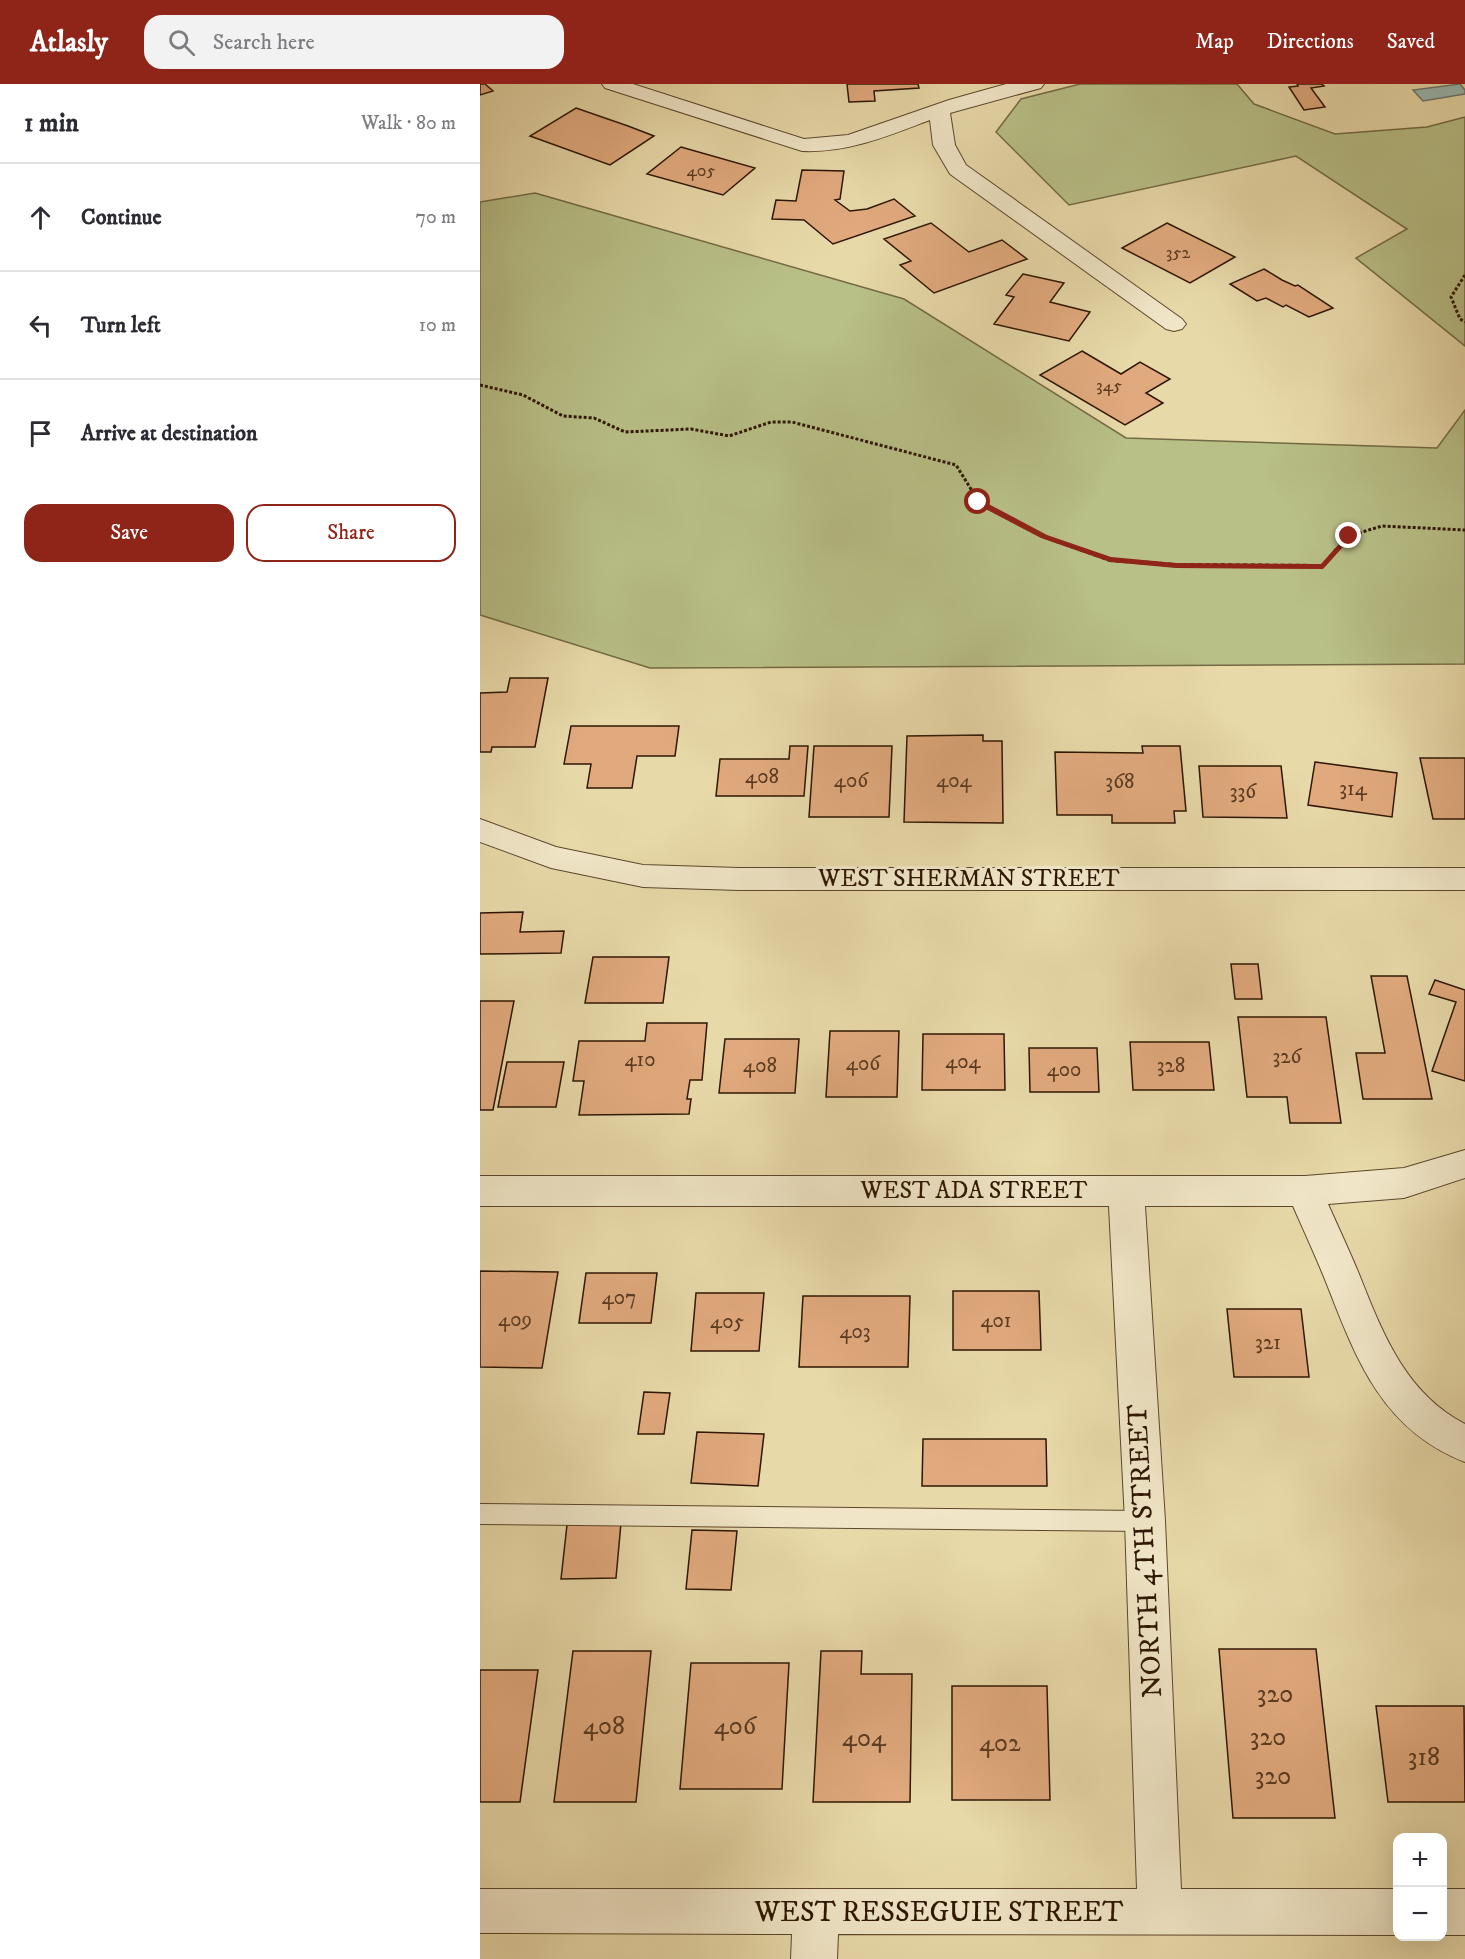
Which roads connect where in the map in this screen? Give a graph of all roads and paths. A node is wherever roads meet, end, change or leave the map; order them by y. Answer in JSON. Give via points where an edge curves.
{"nodes":[{"id":1,"x":612,"y":84,"type":"edge"},
{"id":2,"x":1034,"y":84,"type":"edge"},
{"id":3,"x":939,"y":110,"type":"junction"},
{"id":4,"x":1465,"y":275,"type":"edge"},
{"id":5,"x":1465,"y":322,"type":"edge"},
{"id":6,"x":1174,"y":324,"type":"dead end"},
{"id":7,"x":480,"y":385,"type":"edge"},
{"id":8,"x":1465,"y":530,"type":"edge"},
{"id":9,"x":480,"y":830,"type":"edge"},
{"id":10,"x":1465,"y":879,"type":"edge"},
{"id":11,"x":1465,"y":1164,"type":"edge"},
{"id":12,"x":480,"y":1191,"type":"edge"},
{"id":13,"x":1126,"y":1191,"type":"junction"},
{"id":14,"x":1305,"y":1191,"type":"junction"},
{"id":15,"x":1465,"y":1444,"type":"edge"},
{"id":16,"x":480,"y":1514,"type":"edge"},
{"id":17,"x":1144,"y":1521,"type":"junction"},
{"id":18,"x":480,"y":1911,"type":"edge"},
{"id":19,"x":816,"y":1912,"type":"junction"},
{"id":20,"x":1160,"y":1912,"type":"junction"},
{"id":21,"x":1393,"y":1912,"type":"edge"},
{"id":22,"x":1447,"y":1912,"type":"edge"},
{"id":23,"x":1465,"y":1912,"type":"edge"},
{"id":24,"x":814,"y":1959,"type":"edge"}],
"edges":[{"from":1,"to":3,"type":"street","via":[[802,145],[821,147],[841,144]]},
{"from":2,"to":3,"type":"street"},
{"from":3,"to":6,"type":"street","via":[[944,145],[958,169]]},
{"from":4,"to":5,"type":"path","via":[[1451,297]]},
{"from":7,"to":8,"type":"path","via":[[523,395],[563,416],[594,418],[625,432],[691,429],[729,436],[771,422],[792,422],[956,465],[978,502],[1044,537],[1110,560],[1176,566],[1323,566],[1349,536],[1382,526]]},
{"from":9,"to":10,"type":"street","name":"WEST SHERMAN STREET","via":[[551,857],[643,876]]},
{"from":11,"to":14,"type":"street","name":"WEST ADA STREET","via":[[1404,1183]]},
{"from":12,"to":13,"type":"street","name":"WEST ADA STREET"},
{"from":13,"to":14,"type":"street","name":"WEST ADA STREET"},
{"from":13,"to":17,"type":"street","name":"NORTH 4TH STREET"},
{"from":14,"to":15,"type":"street","via":[[1371,1352],[1401,1398],[1429,1423]]},
{"from":16,"to":17,"type":"lane"},
{"from":17,"to":20,"type":"street","name":"NORTH 4TH STREET"},
{"from":18,"to":19,"type":"street","name":"WEST RESSEGUIE STREET"},
{"from":19,"to":20,"type":"street","name":"WEST RESSEGUIE STREET"},
{"from":19,"to":24,"type":"street"},
{"from":20,"to":21,"type":"street","name":"WEST RESSEGUIE STREET"},
{"from":22,"to":23,"type":"street"}]}
